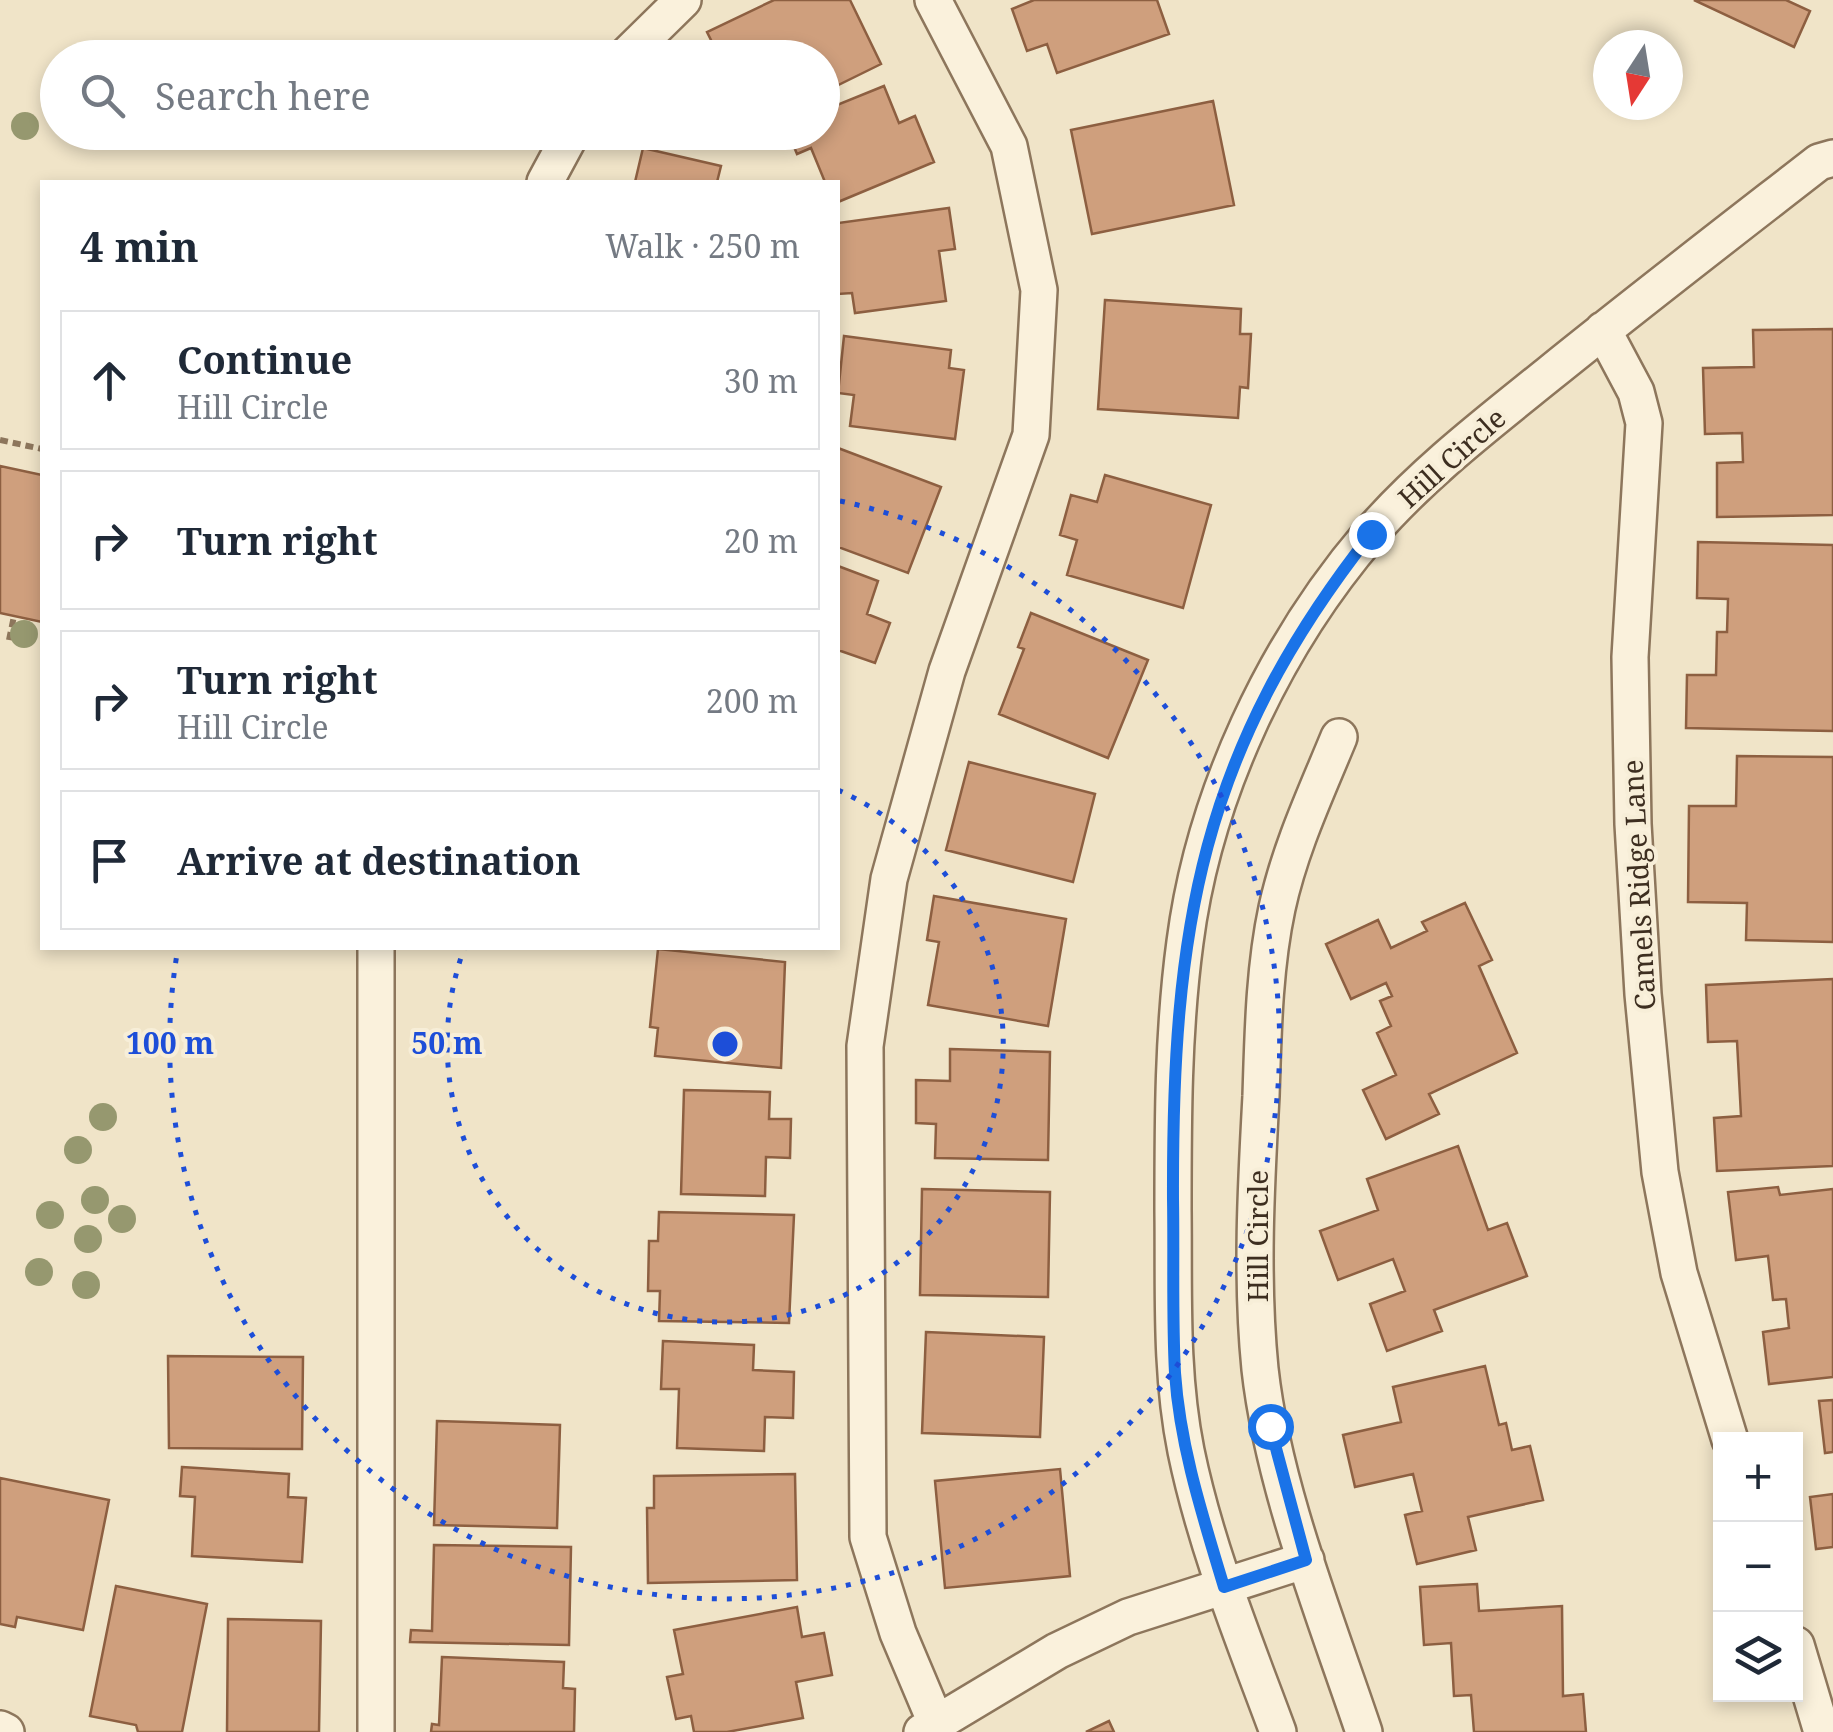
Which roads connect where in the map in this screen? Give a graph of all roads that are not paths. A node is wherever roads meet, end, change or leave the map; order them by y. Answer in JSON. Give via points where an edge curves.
{"nodes":[{"id":1,"x":682,"y":0,"type":"edge"},
{"id":2,"x":933,"y":0,"type":"edge"},
{"id":3,"x":642,"y":40,"type":"edge"},
{"id":4,"x":562,"y":150,"type":"edge"},
{"id":5,"x":1828,"y":151,"type":"edge"},
{"id":6,"x":546,"y":180,"type":"edge"},
{"id":7,"x":1604,"y":330,"type":"junction"},
{"id":8,"x":1338,"y":737,"type":"dead end"},
{"id":9,"x":376,"y":950,"type":"edge"},
{"id":10,"x":1728,"y":1432,"type":"edge"},
{"id":11,"x":1306,"y":1560,"type":"junction"},
{"id":12,"x":1224,"y":1587,"type":"junction"},
{"id":13,"x":1803,"y":1669,"type":"edge"},
{"id":14,"x":929,"y":1728,"type":"edge"},
{"id":15,"x":376,"y":1732,"type":"edge"},
{"id":16,"x":1278,"y":1732,"type":"edge"},
{"id":17,"x":1364,"y":1732,"type":"edge"},
{"id":18,"x":1822,"y":1732,"type":"edge"}],
"edges":[{"from":1,"to":3,"type":"street"},
{"from":2,"to":14,"type":"street","via":[[1010,146],[1039,290],[1031,435],[946,672],[888,879],[864,1046],[868,1537]]},
{"from":4,"to":6,"type":"street"},
{"from":5,"to":7,"type":"street","name":"Hill Circle"},
{"from":7,"to":10,"type":"street","name":"Camels Ridge Lane","via":[[1644,422],[1630,657],[1633,824],[1660,1172],[1680,1273]]},
{"from":7,"to":12,"type":"street","name":"Hill Circle","via":[[1458,448],[1371,534],[1329,587],[1252,720],[1201,864],[1185,938],[1176,1035],[1176,1375],[1194,1484]]},
{"from":8,"to":11,"type":"street","name":"Hill Circle","via":[[1276,909],[1258,1154],[1260,1369]]},
{"from":9,"to":15,"type":"street"},
{"from":11,"to":12,"type":"street"},
{"from":11,"to":17,"type":"street","name":"Hill Circle"},
{"from":12,"to":14,"type":"street","via":[[1110,1625]]},
{"from":12,"to":16,"type":"street","name":"Hill Circle"},
{"from":13,"to":18,"type":"street"}]}
